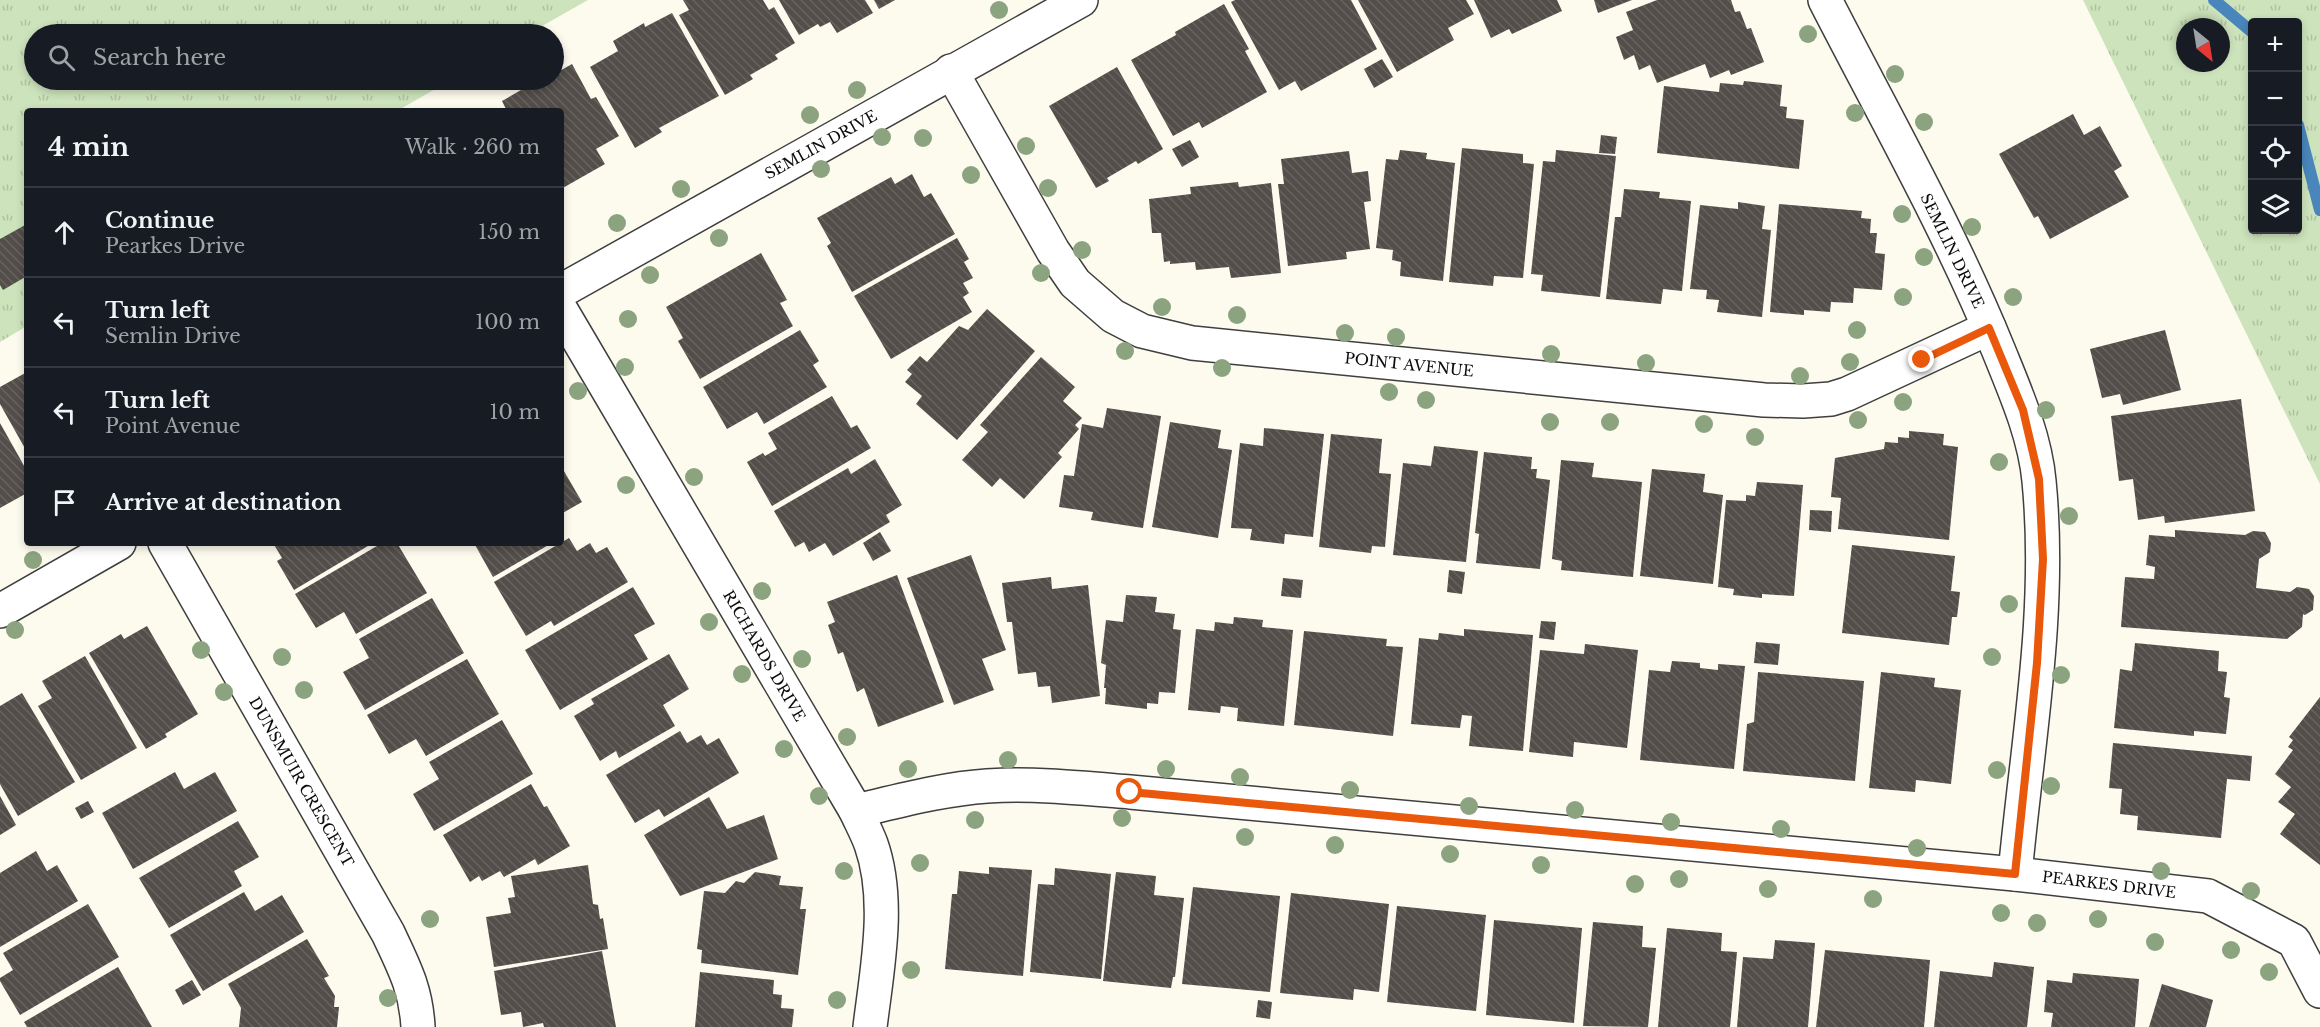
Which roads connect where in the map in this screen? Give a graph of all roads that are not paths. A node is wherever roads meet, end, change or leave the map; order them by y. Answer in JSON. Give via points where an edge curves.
{"nodes":[{"id":1,"x":1081,"y":0,"type":"edge"},
{"id":2,"x":1825,"y":0,"type":"edge"},
{"id":3,"x":951,"y":71,"type":"junction"},
{"id":4,"x":564,"y":289,"type":"edge"},
{"id":5,"x":564,"y":315,"type":"edge"},
{"id":6,"x":1989,"y":328,"type":"junction"},
{"id":7,"x":114,"y":546,"type":"edge"},
{"id":8,"x":167,"y":546,"type":"edge"},
{"id":9,"x":0,"y":611,"type":"edge"},
{"id":10,"x":856,"y":811,"type":"junction"},
{"id":11,"x":2015,"y":874,"type":"junction"},
{"id":12,"x":2320,"y":991,"type":"edge"},
{"id":13,"x":418,"y":1027,"type":"edge"},
{"id":14,"x":870,"y":1027,"type":"edge"}],
"edges":[{"from":1,"to":3,"type":"street","name":"SEMLIN DRIVE"},
{"from":2,"to":6,"type":"street","name":"SEMLIN DRIVE","via":[[1970,282]]},
{"from":3,"to":4,"type":"street","name":"SEMLIN DRIVE"},
{"from":3,"to":6,"type":"street","name":"POINT AVENUE","via":[[1075,283],[1113,316],[1142,331],[1192,343],[1803,401],[1847,394]]},
{"from":5,"to":10,"type":"street","name":"RICHARDS DRIVE"},
{"from":6,"to":11,"type":"street","name":"SEMLIN DRIVE","via":[[2023,410],[2039,479],[2043,559],[2037,663]]},
{"from":7,"to":9,"type":"street"},
{"from":8,"to":13,"type":"street","name":"DUNSMUIR CRESCENT","via":[[388,933],[417,1002]]},
{"from":10,"to":11,"type":"street","name":"PEARKES DRIVE","via":[[986,786],[1042,786]]},
{"from":10,"to":14,"type":"street","name":"RICHARDS DRIVE","via":[[872,846],[881,913]]},
{"from":11,"to":12,"type":"street","name":"PEARKES DRIVE","via":[[2208,896],[2294,941]]}]}
